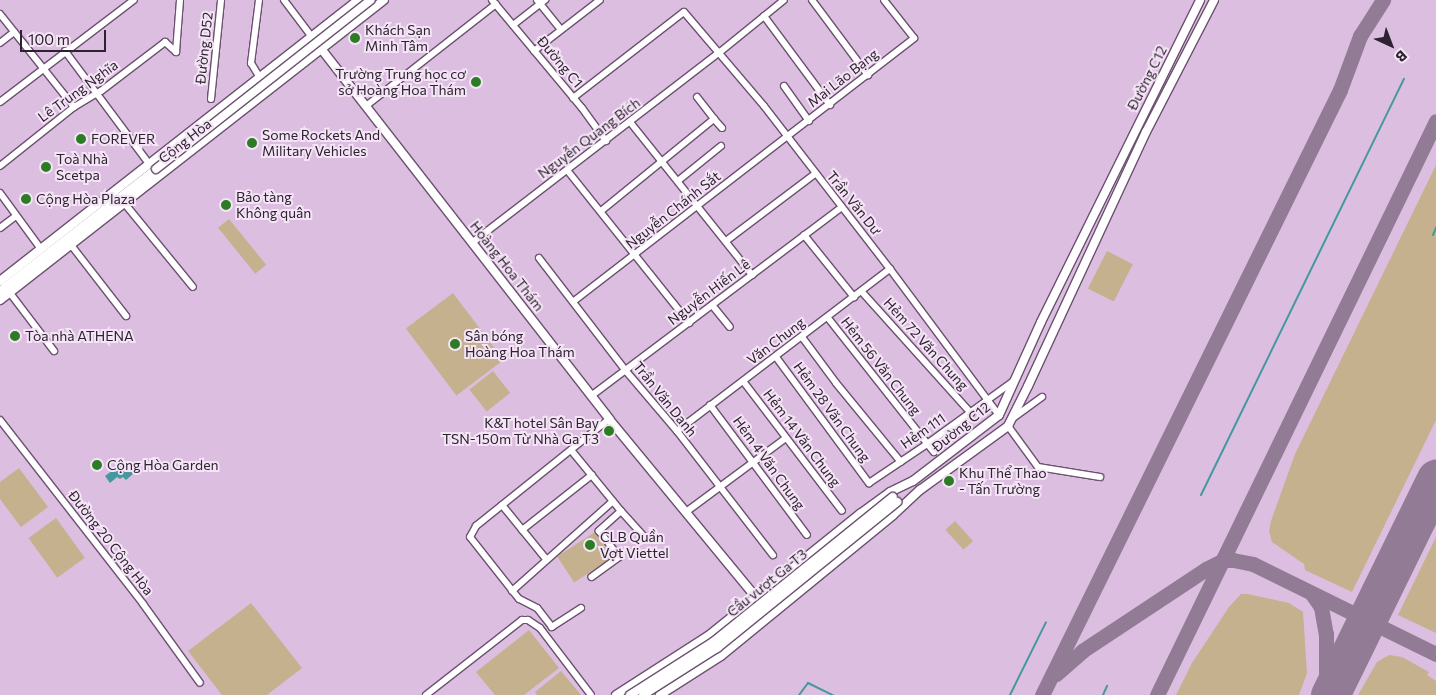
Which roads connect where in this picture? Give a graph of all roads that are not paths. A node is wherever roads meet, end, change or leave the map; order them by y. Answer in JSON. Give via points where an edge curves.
{"nodes":[{"id":1,"x":134,"y":0,"type":"edge"},
{"id":2,"x":180,"y":0,"type":"edge"},
{"id":3,"x":221,"y":0,"type":"edge"},
{"id":4,"x":259,"y":0,"type":"edge"},
{"id":5,"x":284,"y":0,"type":"edge"},
{"id":6,"x":358,"y":0,"type":"edge"},
{"id":7,"x":371,"y":0,"type":"edge"},
{"id":8,"x":384,"y":0,"type":"edge"},
{"id":9,"x":600,"y":0,"type":"edge"},
{"id":10,"x":784,"y":0,"type":"edge"},
{"id":11,"x":812,"y":0,"type":"edge"},
{"id":12,"x":884,"y":0,"type":"edge"},
{"id":13,"x":1200,"y":0,"type":"edge"},
{"id":14,"x":1214,"y":0,"type":"edge"},
{"id":15,"x":541,"y":1,"type":"edge"},
{"id":16,"x":494,"y":2,"type":"edge"},
{"id":17,"x":344,"y":10,"type":"junction"},
{"id":18,"x":0,"y":14,"type":"edge"},
{"id":19,"x":764,"y":16,"type":"junction"},
{"id":20,"x":354,"y":23,"type":"junction"},
{"id":21,"x":513,"y":25,"type":"junction"},
{"id":22,"x":561,"y":30,"type":"junction"},
{"id":23,"x":14,"y":32,"type":"junction"},
{"id":24,"x":312,"y":36,"type":"junction"},
{"id":25,"x":0,"y":43,"type":"edge"},
{"id":26,"x":321,"y":49,"type":"junction"},
{"id":27,"x":65,"y":51,"type":"junction"},
{"id":28,"x":534,"y":51,"type":"junction"},
{"id":29,"x":720,"y":52,"type":"junction"},
{"id":30,"x":280,"y":62,"type":"junction"},
{"id":31,"x":43,"y":68,"type":"junction"},
{"id":32,"x":290,"y":74,"type":"junction"},
{"id":33,"x":868,"y":75,"type":"junction"},
{"id":34,"x":260,"y":78,"type":"junction"},
{"id":35,"x":784,"y":86,"type":"dead end"},
{"id":36,"x":97,"y":94,"type":"junction"},
{"id":37,"x":697,"y":97,"type":"dead end"},
{"id":38,"x":573,"y":98,"type":"junction"},
{"id":39,"x":211,"y":99,"type":"dead end"},
{"id":40,"x":0,"y":102,"type":"edge"},
{"id":41,"x":830,"y":104,"type":"junction"},
{"id":42,"x":366,"y":106,"type":"junction"},
{"id":43,"x":74,"y":107,"type":"junction"},
{"id":44,"x":714,"y":119,"type":"junction"},
{"id":45,"x":809,"y":121,"type":"junction"},
{"id":46,"x":630,"y":122,"type":"junction"},
{"id":47,"x":722,"y":128,"type":"dead end"},
{"id":48,"x":787,"y":138,"type":"junction"},
{"id":49,"x":606,"y":141,"type":"junction"},
{"id":50,"x":721,"y":146,"type":"dead end"},
{"id":51,"x":663,"y":161,"type":"junction"},
{"id":52,"x":0,"y":166,"type":"edge"},
{"id":53,"x":153,"y":167,"type":"junction"},
{"id":54,"x":567,"y":170,"type":"junction"},
{"id":55,"x":815,"y":174,"type":"junction"},
{"id":56,"x":678,"y":180,"type":"junction"},
{"id":57,"x":0,"y":193,"type":"edge"},
{"id":58,"x":125,"y":204,"type":"junction"},
{"id":59,"x":699,"y":206,"type":"junction"},
{"id":60,"x":842,"y":207,"type":"junction"},
{"id":61,"x":601,"y":211,"type":"junction"},
{"id":62,"x":16,"y":216,"type":"junction"},
{"id":63,"x":0,"y":228,"type":"edge"},
{"id":64,"x":804,"y":235,"type":"junction"},
{"id":65,"x":726,"y":241,"type":"junction"},
{"id":66,"x":473,"y":242,"type":"junction"},
{"id":67,"x":71,"y":245,"type":"junction"},
{"id":68,"x":41,"y":249,"type":"junction"},
{"id":69,"x":636,"y":255,"type":"junction"},
{"id":70,"x":539,"y":258,"type":"dead end"},
{"id":71,"x":890,"y":269,"type":"junction"},
{"id":72,"x":752,"y":275,"type":"junction"},
{"id":73,"x":0,"y":281,"type":"edge"},
{"id":74,"x":193,"y":287,"type":"dead end"},
{"id":75,"x":0,"y":291,"type":"edge"},
{"id":76,"x":862,"y":292,"type":"junction"},
{"id":77,"x":10,"y":293,"type":"junction"},
{"id":78,"x":854,"y":298,"type":"junction"},
{"id":79,"x":0,"y":300,"type":"edge"},
{"id":80,"x":574,"y":301,"type":"junction"},
{"id":81,"x":712,"y":305,"type":"junction"},
{"id":82,"x":126,"y":316,"type":"dead end"},
{"id":83,"x":828,"y":318,"type":"junction"},
{"id":84,"x":689,"y":322,"type":"junction"},
{"id":85,"x":730,"y":327,"type":"dead end"},
{"id":86,"x":802,"y":337,"type":"junction"},
{"id":87,"x":54,"y":351,"type":"dead end"},
{"id":88,"x":776,"y":357,"type":"junction"},
{"id":89,"x":626,"y":371,"type":"junction"},
{"id":90,"x":1014,"y":380,"type":"junction"},
{"id":91,"x":743,"y":381,"type":"junction"},
{"id":92,"x":591,"y":396,"type":"junction"},
{"id":93,"x":1042,"y":397,"type":"dead end"},
{"id":94,"x":988,"y":399,"type":"junction"},
{"id":95,"x":710,"y":405,"type":"junction"},
{"id":96,"x":971,"y":413,"type":"junction"},
{"id":97,"x":999,"y":415,"type":"junction"},
{"id":98,"x":1013,"y":418,"type":"junction"},
{"id":99,"x":609,"y":419,"type":"junction"},
{"id":100,"x":0,"y":420,"type":"edge"},
{"id":101,"x":1008,"y":426,"type":"junction"},
{"id":102,"x":677,"y":432,"type":"junction"},
{"id":103,"x":786,"y":438,"type":"junction"},
{"id":104,"x":927,"y":444,"type":"junction"},
{"id":105,"x":570,"y":450,"type":"junction"},
{"id":106,"x":934,"y":452,"type":"dead end"},
{"id":107,"x":753,"y":462,"type":"junction"},
{"id":108,"x":902,"y":462,"type":"junction"},
{"id":109,"x":592,"y":475,"type":"junction"},
{"id":110,"x":1100,"y":477,"type":"dead end"},
{"id":111,"x":912,"y":481,"type":"junction"},
{"id":112,"x":869,"y":483,"type":"joint"},
{"id":113,"x":720,"y":487,"type":"junction"},
{"id":114,"x":920,"y":490,"type":"junction"},
{"id":115,"x":895,"y":500,"type":"junction"},
{"id":116,"x":613,"y":501,"type":"junction"},
{"id":117,"x":502,"y":505,"type":"junction"},
{"id":118,"x":842,"y":510,"type":"dead end"},
{"id":119,"x":621,"y":511,"type":"junction"},
{"id":120,"x":686,"y":512,"type":"junction"},
{"id":121,"x":522,"y":530,"type":"junction"},
{"id":122,"x":654,"y":535,"type":"dead end"},
{"id":123,"x":807,"y":535,"type":"dead end"},
{"id":124,"x":773,"y":555,"type":"dead end"},
{"id":125,"x":546,"y":559,"type":"junction"},
{"id":126,"x":591,"y":577,"type":"dead end"},
{"id":127,"x":512,"y":591,"type":"junction"},
{"id":128,"x":756,"y":598,"type":"junction"},
{"id":129,"x":581,"y":608,"type":"dead end"},
{"id":130,"x":771,"y":615,"type":"junction"},
{"id":131,"x":200,"y":683,"type":"dead end"},
{"id":132,"x":426,"y":695,"type":"edge"},
{"id":133,"x":592,"y":695,"type":"edge"},
{"id":134,"x":616,"y":695,"type":"edge"},
{"id":135,"x":630,"y":695,"type":"edge"},
{"id":136,"x":643,"y":695,"type":"edge"},
{"id":137,"x":660,"y":695,"type":"edge"}],
"edges":[{"from":1,"to":27,"type":"street"},
{"from":2,"to":36,"type":"street","name":"Lê Trung Nghĩa","via":[[176,52],[165,42]]},
{"from":3,"to":39,"type":"street","name":"Đường D52"},
{"from":4,"to":34,"type":"street","via":[[251,64]]},
{"from":5,"to":24,"type":"street","name":"Hoàng Hoa Thám"},
{"from":6,"to":17,"type":"main road","name":"Cộng Hòa"},
{"from":7,"to":53,"type":"main road","bridge":true},
{"from":8,"to":20,"type":"main road","name":"Cộng Hòa"},
{"from":9,"to":22,"type":"street"},
{"from":10,"to":19,"type":"street","name":"Nguyễn Quang Bích"},
{"from":11,"to":33,"type":"street"},
{"from":12,"to":33,"type":"street","name":"Mai Lão Bạng","via":[[914,38]]},
{"from":13,"to":90,"type":"main road","name":"Đường C12"},
{"from":14,"to":98,"type":"main road","name":"Đường C12","via":[[1146,132]]},
{"from":15,"to":21,"type":"street"},
{"from":15,"to":22,"type":"street"},
{"from":16,"to":21,"type":"street","name":"Đường C1"},
{"from":16,"to":42,"type":"street"},
{"from":17,"to":20,"type":"main road"},
{"from":17,"to":24,"type":"main road","name":"Cộng Hòa"},
{"from":18,"to":23,"type":"street"},
{"from":19,"to":29,"type":"street","name":"Nguyễn Quang Bích"},
{"from":19,"to":41,"type":"street"},
{"from":20,"to":26,"type":"main road","name":"Cộng Hòa"},
{"from":21,"to":28,"type":"street","name":"Đường C1"},
{"from":22,"to":28,"type":"street"},
{"from":23,"to":25,"type":"street"},
{"from":23,"to":31,"type":"street"},
{"from":24,"to":26,"type":"main road","name":"Hoàng Hoa Thám"},
{"from":24,"to":30,"type":"main road","name":"Cộng Hòa"},
{"from":26,"to":32,"type":"main road","name":"Cộng Hòa"},
{"from":26,"to":42,"type":"main road","name":"Hoàng Hoa Thám"},
{"from":27,"to":31,"type":"street"},
{"from":27,"to":36,"type":"street"},
{"from":28,"to":38,"type":"street","name":"Đường C1"},
{"from":29,"to":38,"type":"street","name":"Trần Văn Dư","via":[[684,12]]},
{"from":29,"to":46,"type":"street","name":"Nguyễn Quang Bích"},
{"from":29,"to":48,"type":"street","name":"Trần Văn Dư"},
{"from":30,"to":32,"type":"main road"},
{"from":30,"to":34,"type":"main road","name":"Cộng Hòa"},
{"from":31,"to":40,"type":"street"},
{"from":31,"to":43,"type":"street"},
{"from":32,"to":58,"type":"main road","name":"Cộng Hòa"},
{"from":33,"to":41,"type":"street","name":"Mai Lão Bạng"},
{"from":34,"to":53,"type":"main road","name":"Cộng Hòa"},
{"from":35,"to":45,"type":"street"},
{"from":36,"to":43,"type":"street","name":"Lê Trung Nghĩa"},
{"from":36,"to":53,"type":"street"},
{"from":37,"to":44,"type":"street"},
{"from":38,"to":49,"type":"street","name":"Đường C1"},
{"from":41,"to":45,"type":"street","name":"Mai Lão Bạng"},
{"from":42,"to":66,"type":"main road","name":"Hoàng Hoa Thám"},
{"from":43,"to":52,"type":"street","name":"Lê Trung Nghĩa"},
{"from":44,"to":47,"type":"street"},
{"from":44,"to":51,"type":"street"},
{"from":45,"to":48,"type":"street","name":"Mai Lão Bạng"},
{"from":46,"to":49,"type":"street","name":"Nguyễn Quang Bích"},
{"from":46,"to":51,"type":"street"},
{"from":48,"to":55,"type":"street","name":"Trần Văn Dư"},
{"from":48,"to":59,"type":"street","name":"Nguyễn Chánh Sắt"},
{"from":49,"to":54,"type":"street","name":"Nguyễn Quang Bích"},
{"from":50,"to":56,"type":"street"},
{"from":51,"to":56,"type":"street"},
{"from":51,"to":61,"type":"street"},
{"from":53,"to":68,"type":"main road","name":"Cộng Hòa"},
{"from":53,"to":75,"type":"main road","name":"Cộng Hòa"},
{"from":54,"to":61,"type":"street"},
{"from":54,"to":66,"type":"street","name":"Nguyễn Quang Bích"},
{"from":55,"to":60,"type":"street","name":"Trần Văn Dư"},
{"from":55,"to":65,"type":"street"},
{"from":56,"to":59,"type":"street"},
{"from":57,"to":62,"type":"street"},
{"from":58,"to":67,"type":"main road","name":"Cộng Hòa"},
{"from":58,"to":74,"type":"street"},
{"from":59,"to":65,"type":"street"},
{"from":59,"to":69,"type":"street","name":"Nguyễn Chánh Sắt"},
{"from":60,"to":64,"type":"street","name":"Nguyễn Hiến Lê"},
{"from":60,"to":71,"type":"street","name":"Trần Văn Dư"},
{"from":61,"to":69,"type":"street"},
{"from":62,"to":63,"type":"street"},
{"from":62,"to":68,"type":"street"},
{"from":64,"to":72,"type":"street","name":"Nguyễn Hiến Lê"},
{"from":64,"to":78,"type":"street"},
{"from":65,"to":72,"type":"street"},
{"from":66,"to":92,"type":"main road","name":"Hoàng Hoa Thám"},
{"from":67,"to":77,"type":"main road","name":"Cộng Hòa"},
{"from":67,"to":82,"type":"street"},
{"from":68,"to":73,"type":"main road","name":"Cộng Hòa"},
{"from":69,"to":80,"type":"street","name":"Nguyễn Chánh Sắt"},
{"from":69,"to":84,"type":"street"},
{"from":70,"to":80,"type":"street","name":"Trần Văn Danh"},
{"from":71,"to":76,"type":"street","name":"Văn Chung"},
{"from":71,"to":94,"type":"street","name":"Trần Văn Dư"},
{"from":72,"to":81,"type":"street","name":"Nguyễn Hiến Lê"},
{"from":76,"to":78,"type":"street","name":"Văn Chung"},
{"from":76,"to":96,"type":"street","name":"Hẻm 72 Văn Chung"},
{"from":77,"to":79,"type":"main road","name":"Cộng Hòa"},
{"from":77,"to":87,"type":"street"},
{"from":78,"to":83,"type":"street","name":"Văn Chung"},
{"from":80,"to":89,"type":"street","name":"Trần Văn Danh"},
{"from":81,"to":84,"type":"street","name":"Nguyễn Hiến Lê"},
{"from":81,"to":85,"type":"street"},
{"from":83,"to":86,"type":"street","name":"Văn Chung"},
{"from":83,"to":104,"type":"street","name":"Hẻm 56 Văn Chung"},
{"from":84,"to":89,"type":"street","name":"Nguyễn Hiến Lê"},
{"from":86,"to":88,"type":"street","name":"Văn Chung"},
{"from":86,"to":108,"type":"street"},
{"from":88,"to":91,"type":"street","name":"Văn Chung"},
{"from":88,"to":112,"type":"street","name":"Hẻm 28 Văn Chung"},
{"from":89,"to":92,"type":"street","name":"Nguyễn Hiến Lê"},
{"from":89,"to":102,"type":"street","name":"Trần Văn Danh"},
{"from":90,"to":94,"type":"street","name":"Hẻm 111"},
{"from":90,"to":97,"type":"main road","name":"Đường C12"},
{"from":91,"to":95,"type":"street","name":"Văn Chung"},
{"from":91,"to":103,"type":"street","name":"Hẻm 14 Văn Chung"},
{"from":92,"to":99,"type":"main road","name":"Hoàng Hoa Thám"},
{"from":93,"to":98,"type":"street"},
{"from":94,"to":96,"type":"street","name":"Hẻm 111"},
{"from":94,"to":97,"type":"street","name":"Trần Văn Dư"},
{"from":95,"to":102,"type":"street","name":"Văn Chung"},
{"from":95,"to":107,"type":"street","name":"Hẻm 4 Văn Chung"},
{"from":96,"to":104,"type":"street","name":"Hẻm 111"},
{"from":97,"to":111,"type":"main road","name":"Đường C12"},
{"from":98,"to":101,"type":"main road","name":"Đường C12"},
{"from":99,"to":105,"type":"street"},
{"from":99,"to":120,"type":"main road","name":"Hoàng Hoa Thám"},
{"from":100,"to":131,"type":"street","name":"Đường 20 Cộng Hòa"},
{"from":101,"to":110,"type":"street","via":[[1038,467]]},
{"from":101,"to":114,"type":"main road","name":"Đường C12"},
{"from":102,"to":113,"type":"street","name":"Trần Văn Danh"},
{"from":103,"to":107,"type":"street"},
{"from":103,"to":118,"type":"street","name":"Hẻm 14 Văn Chung"},
{"from":104,"to":106,"type":"street","name":"Hẻm 56 Văn Chung"},
{"from":104,"to":108,"type":"street","name":"Hẻm 111"},
{"from":105,"to":109,"type":"street"},
{"from":105,"to":117,"type":"street"},
{"from":107,"to":113,"type":"street"},
{"from":107,"to":123,"type":"street","name":"Hẻm 4 Văn Chung"},
{"from":108,"to":112,"type":"street","name":"Hẻm 111"},
{"from":109,"to":116,"type":"street"},
{"from":109,"to":121,"type":"street"},
{"from":111,"to":115,"type":"main road","name":"Cầu vượt Ga T3"},
{"from":111,"to":128,"type":"main road","name":"Đường C12","via":[[890,492],[860,514]]},
{"from":113,"to":120,"type":"street"},
{"from":113,"to":124,"type":"street","name":"Trần Văn Danh"},
{"from":114,"to":115,"type":"main road","name":"Cầu vượt Ga T3"},
{"from":114,"to":130,"type":"main road","name":"Đường C12"},
{"from":115,"to":135,"type":"main road","name":"Cầu vượt Ga T3","bridge":true,"via":[[713,642]]},
{"from":115,"to":136,"type":"main road","name":"Cầu vượt Ga T3","bridge":true,"via":[[717,648]]},
{"from":116,"to":119,"type":"street"},
{"from":116,"to":125,"type":"street"},
{"from":117,"to":121,"type":"street"},
{"from":117,"to":127,"type":"street","via":[[476,526],[470,537]]},
{"from":119,"to":122,"type":"street","via":[[646,540]]},
{"from":119,"to":126,"type":"street","via":[[599,531],[619,557]]},
{"from":120,"to":128,"type":"main road","name":"Hoàng Hoa Thám"},
{"from":121,"to":125,"type":"street"},
{"from":125,"to":127,"type":"street"},
{"from":127,"to":129,"type":"street","via":[[519,599],[537,608],[552,627]]},
{"from":128,"to":130,"type":"main road","name":"Hoàng Hoa Thám"},
{"from":128,"to":134,"type":"main road","name":"Đường C12","via":[[708,636]]},
{"from":130,"to":137,"type":"main road","name":"Đường C12","via":[[721,656]]},
{"from":132,"to":133,"type":"street","via":[[522,620],[540,628]]}]}
